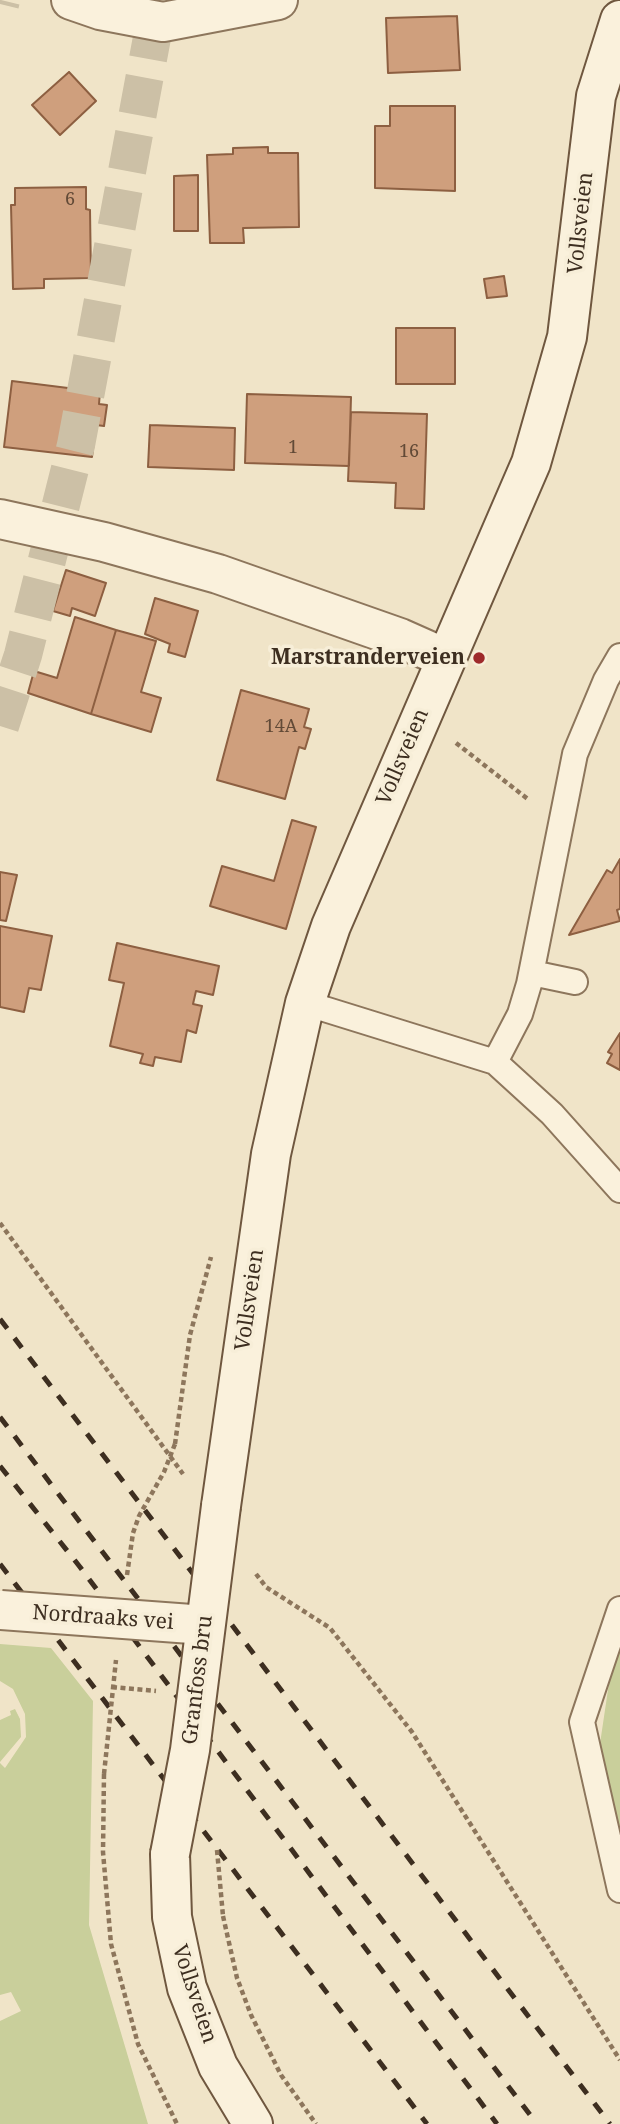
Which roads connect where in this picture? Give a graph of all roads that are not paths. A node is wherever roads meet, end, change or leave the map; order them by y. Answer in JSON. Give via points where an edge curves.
{"nodes":[{"id":1,"x":71,"y":0,"type":"edge"},
{"id":2,"x":278,"y":0,"type":"edge"},
{"id":3,"x":620,"y":20,"type":"edge"},
{"id":4,"x":0,"y":519,"type":"edge"},
{"id":5,"x":620,"y":656,"type":"edge"},
{"id":6,"x":445,"y":658,"type":"junction"},
{"id":7,"x":532,"y":973,"type":"junction"},
{"id":8,"x":575,"y":982,"type":"dead end"},
{"id":9,"x":305,"y":1003,"type":"junction"},
{"id":10,"x":495,"y":1062,"type":"junction"},
{"id":11,"x":620,"y":1190,"type":"edge"},
{"id":12,"x":221,"y":1506,"type":"joint"},
{"id":13,"x":620,"y":1609,"type":"edge"},
{"id":14,"x":0,"y":1610,"type":"edge"},
{"id":15,"x":205,"y":1625,"type":"junction"},
{"id":16,"x":170,"y":1854,"type":"joint"},
{"id":17,"x":620,"y":1890,"type":"edge"},
{"id":18,"x":253,"y":2124,"type":"edge"}],
"edges":[{"from":1,"to":2,"type":"main road","via":[[163,22]]},
{"from":3,"to":6,"type":"main road","name":"Vollsveien","via":[[596,96],[567,337],[550,402],[531,463]]},
{"from":4,"to":6,"type":"main road","via":[[218,574]]},
{"from":5,"to":7,"type":"lane","via":[[575,754]]},
{"from":6,"to":9,"type":"main road","name":"Vollsveien","via":[[331,926]]},
{"from":7,"to":8,"type":"lane"},
{"from":7,"to":10,"type":"lane","via":[[520,1014]]},
{"from":9,"to":10,"type":"lane"},
{"from":9,"to":12,"type":"main road","name":"Vollsveien","via":[[271,1154]]},
{"from":10,"to":11,"type":"lane","via":[[552,1114]]},
{"from":12,"to":15,"type":"main road","name":"Granfoss bru","bridge":true},
{"from":13,"to":17,"type":"lane","via":[[582,1722]]},
{"from":14,"to":15,"type":"main road","name":"Nordraaks vei","bridge":true},
{"from":15,"to":16,"type":"main road","name":"Granfoss bru","bridge":true,"via":[[190,1750]]},
{"from":16,"to":18,"type":"main road","name":"Vollsveien","via":[[172,1917],[187,1988],[218,2066]]}]}
